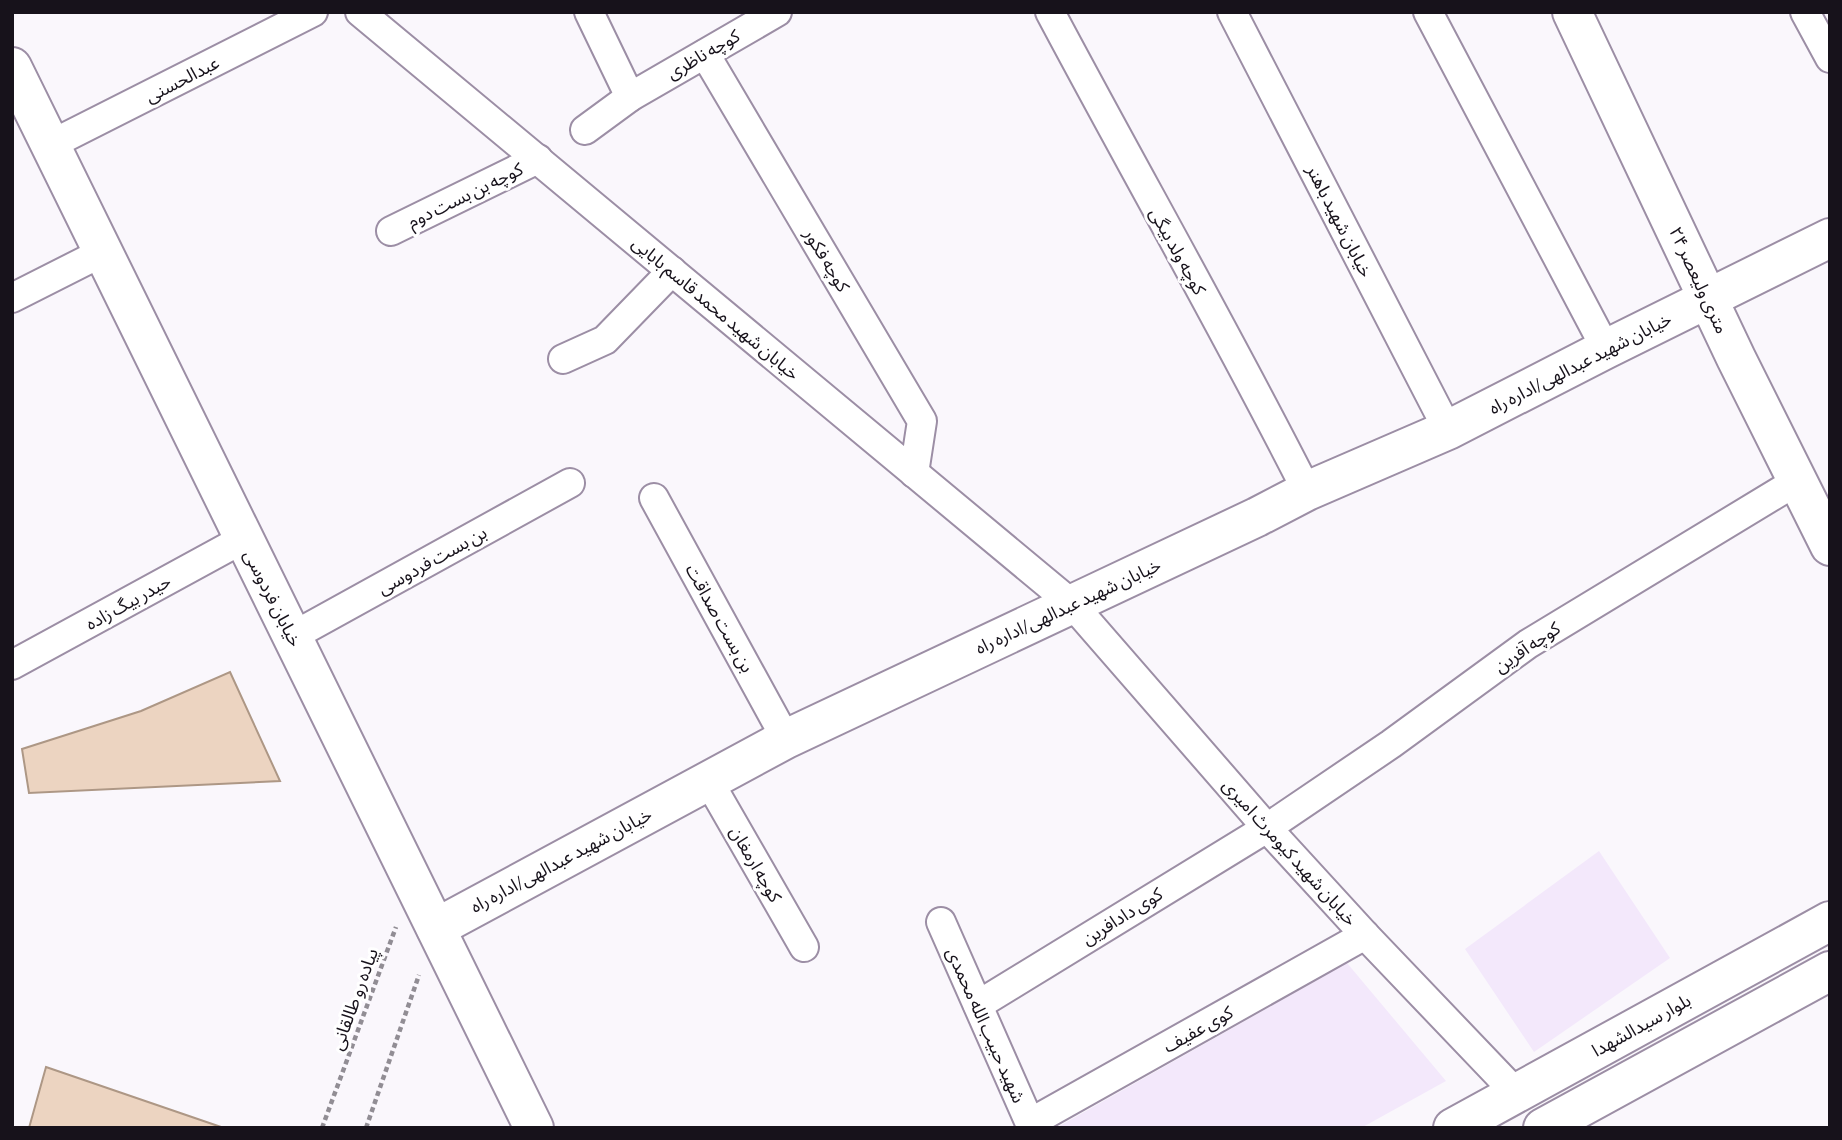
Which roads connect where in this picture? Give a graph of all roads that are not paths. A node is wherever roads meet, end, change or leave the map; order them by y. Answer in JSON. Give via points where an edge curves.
{"nodes":[{"id":1,"x":313,"y":12,"type":"edge"},
{"id":2,"x":360,"y":12,"type":"edge"},
{"id":3,"x":589,"y":12,"type":"edge"},
{"id":4,"x":777,"y":12,"type":"edge"},
{"id":5,"x":1050,"y":12,"type":"edge"},
{"id":6,"x":1232,"y":12,"type":"edge"},
{"id":7,"x":1428,"y":12,"type":"edge"},
{"id":8,"x":1572,"y":12,"type":"edge"},
{"id":9,"x":1805,"y":12,"type":"edge"},
{"id":10,"x":705,"y":54,"type":"junction"},
{"id":11,"x":1830,"y":58,"type":"edge"},
{"id":12,"x":12,"y":67,"type":"edge"},
{"id":13,"x":630,"y":97,"type":"junction"},
{"id":14,"x":585,"y":130,"type":"dead end"},
{"id":15,"x":50,"y":145,"type":"junction"},
{"id":16,"x":538,"y":159,"type":"junction"},
{"id":17,"x":391,"y":232,"type":"dead end"},
{"id":18,"x":1830,"y":238,"type":"edge"},
{"id":19,"x":103,"y":252,"type":"junction"},
{"id":20,"x":672,"y":271,"type":"junction"},
{"id":21,"x":12,"y":298,"type":"edge"},
{"id":22,"x":1708,"y":299,"type":"junction"},
{"id":23,"x":1606,"y":349,"type":"junction"},
{"id":24,"x":563,"y":359,"type":"dead end"},
{"id":25,"x":1448,"y":430,"type":"junction"},
{"id":26,"x":914,"y":473,"type":"junction"},
{"id":27,"x":1797,"y":481,"type":"junction"},
{"id":28,"x":570,"y":483,"type":"dead end"},
{"id":29,"x":1307,"y":491,"type":"junction"},
{"id":30,"x":654,"y":498,"type":"dead end"},
{"id":31,"x":243,"y":539,"type":"junction"},
{"id":32,"x":1830,"y":546,"type":"edge"},
{"id":33,"x":1072,"y":604,"type":"junction"},
{"id":34,"x":293,"y":636,"type":"junction"},
{"id":35,"x":12,"y":664,"type":"edge"},
{"id":36,"x":786,"y":739,"type":"junction"},
{"id":37,"x":708,"y":780,"type":"junction"},
{"id":38,"x":1267,"y":828,"type":"junction"},
{"id":39,"x":1830,"y":921,"type":"edge"},
{"id":40,"x":941,"y":922,"type":"dead end"},
{"id":41,"x":436,"y":928,"type":"junction"},
{"id":42,"x":1365,"y":935,"type":"junction"},
{"id":43,"x":804,"y":947,"type":"dead end"},
{"id":44,"x":1830,"y":971,"type":"edge"},
{"id":45,"x":978,"y":1005,"type":"junction"},
{"id":46,"x":1516,"y":1093,"type":"junction"},
{"id":47,"x":1031,"y":1126,"type":"edge"},
{"id":48,"x":534,"y":1128,"type":"edge"},
{"id":49,"x":1452,"y":1128,"type":"edge"},
{"id":50,"x":1543,"y":1128,"type":"edge"}],
"edges":[{"from":1,"to":15,"type":"street","name":"عبدالحسنی"},
{"from":2,"to":16,"type":"street","name":"خیابان شهید محمد قاسم بابایی"},
{"from":3,"to":13,"type":"street"},
{"from":4,"to":10,"type":"street","name":"کوچه ناظری"},
{"from":5,"to":29,"type":"street","name":"کوچه ولد بیگی"},
{"from":6,"to":25,"type":"street","name":"خیابان شهید باهنر"},
{"from":7,"to":23,"type":"street"},
{"from":8,"to":22,"type":"street","name":"۲۴ متری ولیعصر"},
{"from":9,"to":11,"type":"street"},
{"from":10,"to":13,"type":"street","name":"کوچه ناظری"},
{"from":10,"to":26,"type":"street","name":"کوچه فکور","via":[[922,421]]},
{"from":12,"to":15,"type":"street","name":"خیابان فردوسی"},
{"from":13,"to":14,"type":"street","name":"کوچه ناظری"},
{"from":15,"to":19,"type":"street","name":"خیابان فردوسی"},
{"from":16,"to":17,"type":"street","name":"کوچه بن بست دوم"},
{"from":16,"to":20,"type":"street","name":"خیابان شهید محمد قاسم بابایی"},
{"from":18,"to":22,"type":"street","name":"خیابان شهید عبدالهی/اداره راه"},
{"from":19,"to":21,"type":"street"},
{"from":19,"to":31,"type":"street","name":"خیابان فردوسی"},
{"from":20,"to":24,"type":"street","via":[[605,340]]},
{"from":20,"to":26,"type":"street","name":"خیابان شهید محمد قاسم بابایی"},
{"from":22,"to":23,"type":"street","name":"خیابان شهید عبدالهی/اداره راه"},
{"from":22,"to":27,"type":"street","name":"۲۴ متری ولیعصر"},
{"from":23,"to":25,"type":"street","name":"خیابان شهید عبدالهی/اداره راه"},
{"from":25,"to":29,"type":"street","name":"خیابان شهید عبدالهی/اداره راه"},
{"from":26,"to":33,"type":"street","name":"خیابان شهید محمد قاسم بابایی"},
{"from":27,"to":32,"type":"street","name":"۲۴ متری ولیعصر"},
{"from":27,"to":38,"type":"street","name":"کوچه آفرین","via":[[1539,638]]},
{"from":28,"to":34,"type":"street","name":"بن بست فردوسی"},
{"from":29,"to":33,"type":"street","name":"خیابان شهید عبدالهی/اداره راه"},
{"from":30,"to":36,"type":"street","name":"بن بست صداقت"},
{"from":31,"to":34,"type":"street","name":"خیابان فردوسی"},
{"from":31,"to":35,"type":"street","name":"حیدر بیگ زاده"},
{"from":33,"to":36,"type":"street","name":"خیابان شهید عبدالهی/اداره راه"},
{"from":33,"to":38,"type":"street","name":"خیابان شهید کیومرث امیری"},
{"from":34,"to":41,"type":"street","name":"خیابان فردوسی"},
{"from":36,"to":37,"type":"street","name":"خیابان شهید عبدالهی/اداره راه"},
{"from":37,"to":41,"type":"street","name":"خیابان شهید عبدالهی/اداره راه"},
{"from":37,"to":43,"type":"street","name":"کوچه ارمغان"},
{"from":38,"to":42,"type":"street","name":"خیابان شهید کیومرث امیری"},
{"from":38,"to":45,"type":"street","name":"کوی دادافرین"},
{"from":39,"to":46,"type":"street","name":"بلوار سیدالشهدا"},
{"from":40,"to":45,"type":"street","name":"شهید حبیب‌ الله محمدی"},
{"from":41,"to":48,"type":"street","name":"خیابان فردوسی"},
{"from":42,"to":46,"type":"street","name":"خیابان شهید کیومرث امیری"},
{"from":42,"to":47,"type":"street","name":"کوی عفیف"},
{"from":44,"to":50,"type":"street"},
{"from":45,"to":47,"type":"street","name":"شهید حبیب‌ الله محمدی"},
{"from":46,"to":49,"type":"street","name":"بلوار سیدالشهدا"}]}
